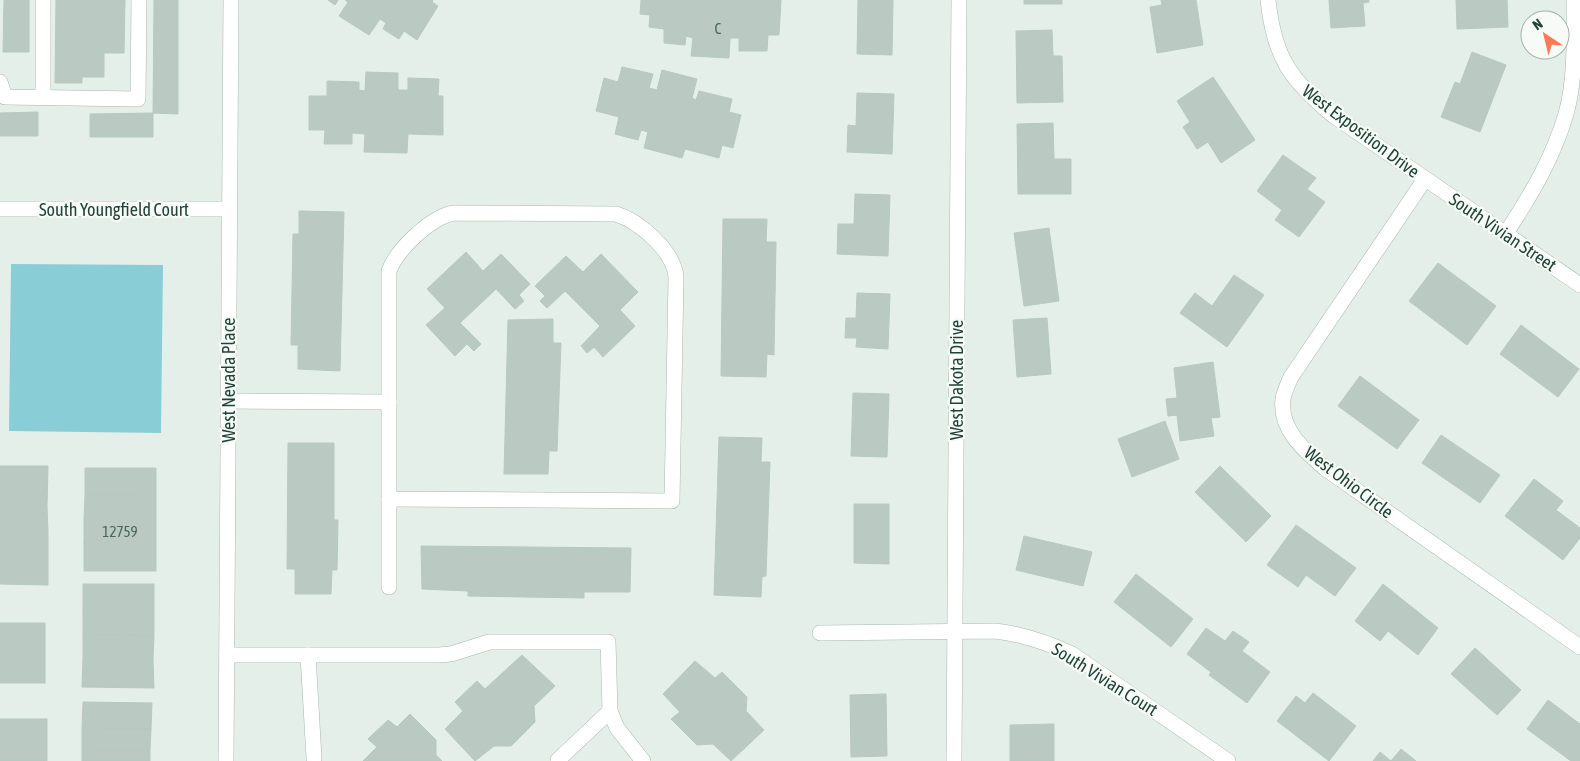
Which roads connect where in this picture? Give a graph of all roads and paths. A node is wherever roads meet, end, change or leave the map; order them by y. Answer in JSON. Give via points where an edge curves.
{"nodes":[{"id":1,"x":43,"y":0,"type":"edge"},
{"id":2,"x":139,"y":0,"type":"edge"},
{"id":3,"x":231,"y":0,"type":"edge"},
{"id":4,"x":959,"y":0,"type":"edge"},
{"id":5,"x":1268,"y":0,"type":"edge"},
{"id":6,"x":1574,"y":0,"type":"edge"},
{"id":7,"x":0,"y":82,"type":"edge"},
{"id":8,"x":43,"y":97,"type":"junction"},
{"id":9,"x":1425,"y":179,"type":"junction"},
{"id":10,"x":0,"y":208,"type":"edge"},
{"id":11,"x":229,"y":209,"type":"junction"},
{"id":12,"x":1506,"y":233,"type":"junction"},
{"id":13,"x":1580,"y":285,"type":"edge"},
{"id":14,"x":228,"y":402,"type":"junction"},
{"id":15,"x":389,"y":402,"type":"junction"},
{"id":16,"x":390,"y":499,"type":"junction"},
{"id":17,"x":389,"y":587,"type":"dead end"},
{"id":18,"x":955,"y":632,"type":"junction"},
{"id":19,"x":820,"y":633,"type":"dead end"},
{"id":20,"x":1580,"y":647,"type":"edge"},
{"id":21,"x":227,"y":655,"type":"junction"},
{"id":22,"x":308,"y":655,"type":"junction"},
{"id":23,"x":610,"y":711,"type":"junction"},
{"id":24,"x":314,"y":758,"type":"dead end"},
{"id":25,"x":226,"y":761,"type":"edge"},
{"id":26,"x":560,"y":761,"type":"edge"},
{"id":27,"x":643,"y":761,"type":"edge"},
{"id":28,"x":954,"y":761,"type":"edge"},
{"id":29,"x":1228,"y":761,"type":"edge"}],
"edges":[{"from":1,"to":8,"type":"street"},
{"from":2,"to":8,"type":"street","via":[[138,98]]},
{"from":3,"to":11,"type":"street","name":"West Nevada Place"},
{"from":4,"to":18,"type":"street","name":"West Dakota Drive"},
{"from":5,"to":9,"type":"street","name":"West Exposition Drive","via":[[1274,39],[1298,84],[1334,116]]},
{"from":6,"to":12,"type":"street","via":[[1573,60],[1566,113],[1544,171]]},
{"from":7,"to":8,"type":"street","via":[[5,97]]},
{"from":9,"to":12,"type":"street","name":"South Vivian Street"},
{"from":9,"to":20,"type":"street","name":"West Ohio Circle","via":[[1291,377],[1283,399],[1284,417],[1290,433],[1326,469]]},
{"from":10,"to":11,"type":"street","name":"South Youngfield Court"},
{"from":11,"to":14,"type":"street","name":"West Nevada Place"},
{"from":12,"to":13,"type":"street","name":"South Vivian Street"},
{"from":14,"to":15,"type":"street"},
{"from":14,"to":21,"type":"street","name":"West Nevada Place"},
{"from":15,"to":16,"type":"street"},
{"from":15,"to":16,"type":"street","via":[[389,271],[398,254],[437,218],[454,213],[616,214],[639,224],[674,265],[672,501]]},
{"from":16,"to":17,"type":"street"},
{"from":18,"to":19,"type":"street","name":"South Vivian Court"},
{"from":18,"to":28,"type":"street","name":"West Dakota Drive"},
{"from":18,"to":29,"type":"street","name":"South Vivian Court","via":[[995,631],[1047,642],[1072,654]]},
{"from":21,"to":22,"type":"street"},
{"from":21,"to":25,"type":"street","name":"West Nevada Place"},
{"from":22,"to":23,"type":"street","via":[[451,654],[489,642],[608,642]]},
{"from":22,"to":24,"type":"street"},
{"from":23,"to":26,"type":"street"},
{"from":23,"to":27,"type":"street","via":[[617,728]]}]}
